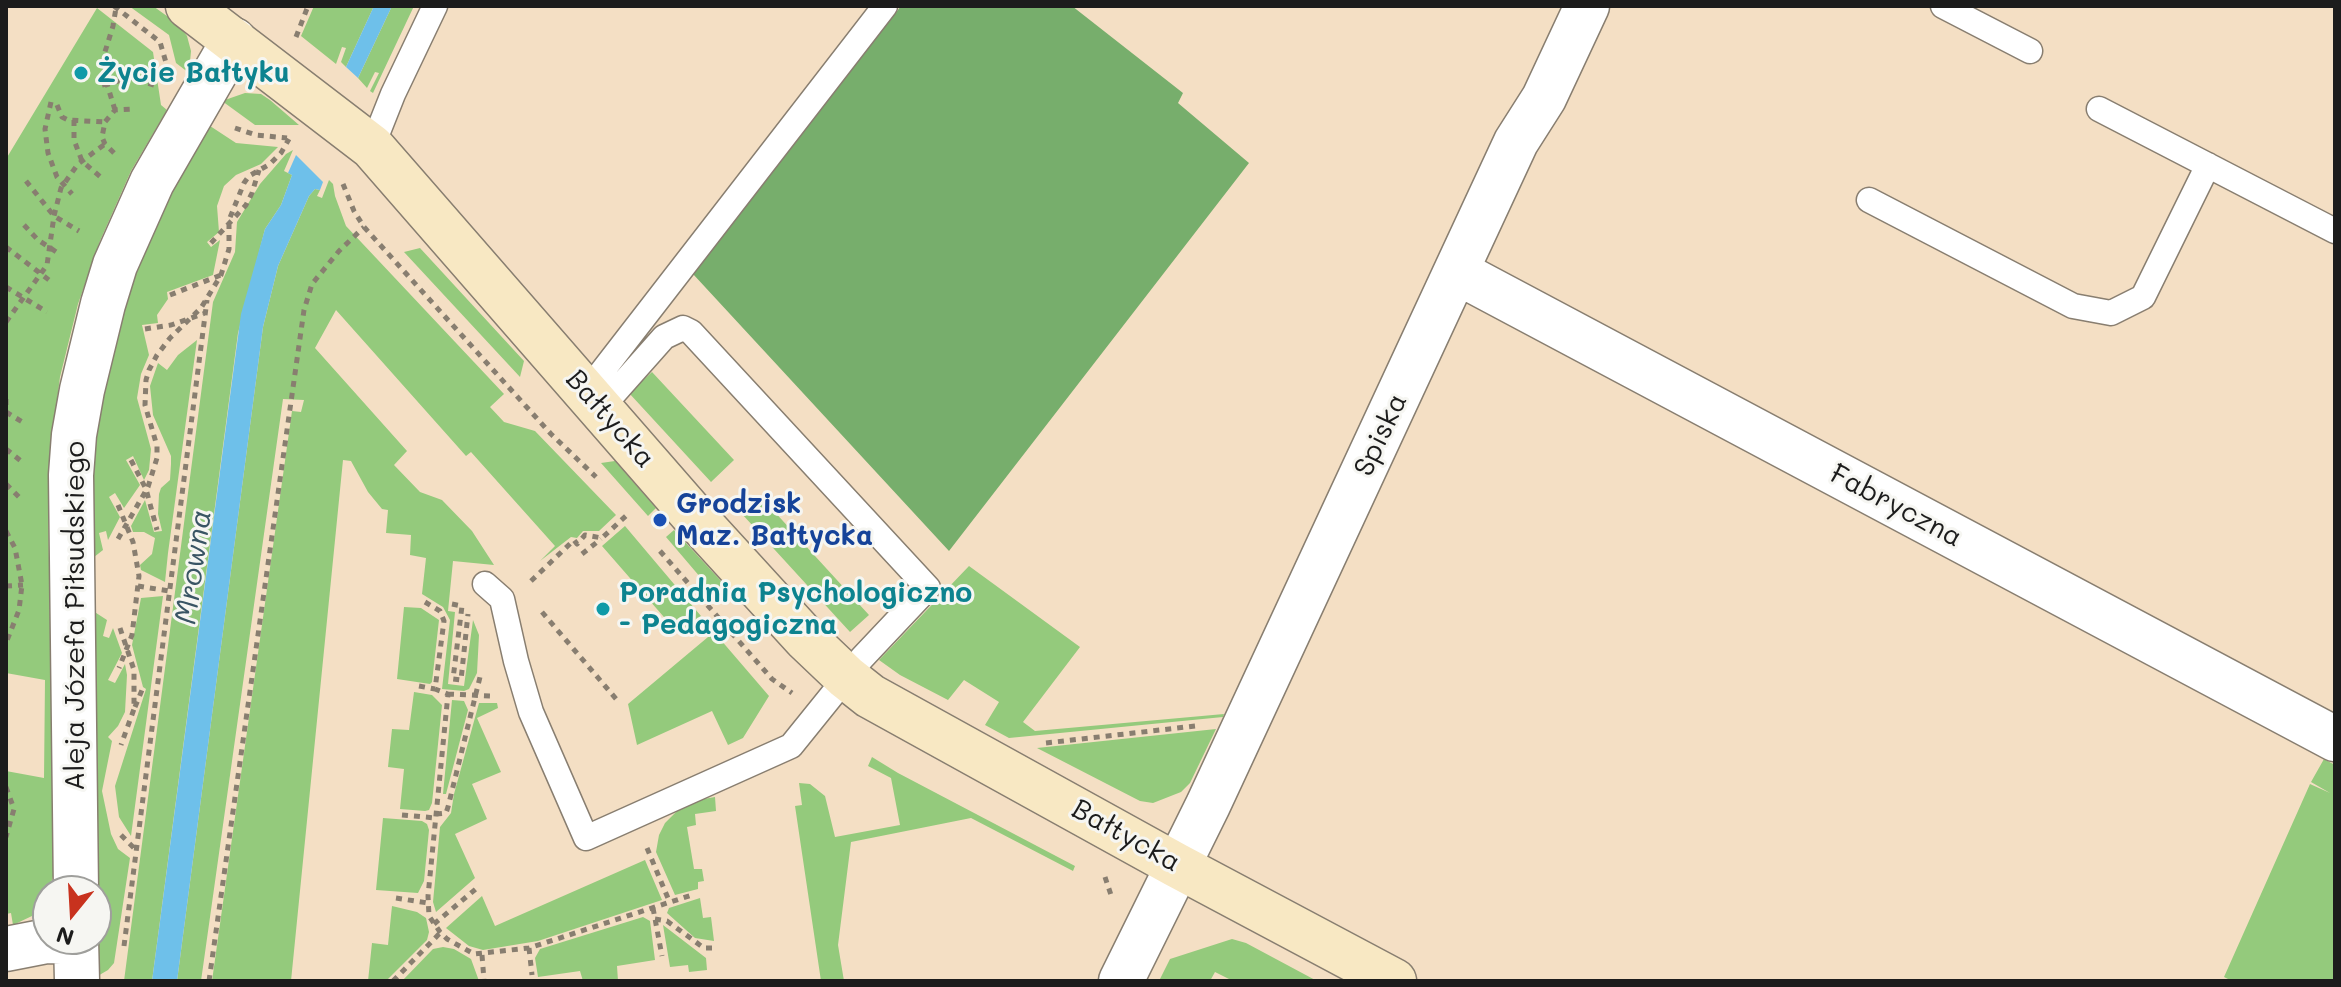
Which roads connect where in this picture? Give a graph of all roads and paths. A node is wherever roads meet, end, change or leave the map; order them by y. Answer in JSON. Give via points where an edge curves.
{"nodes":[{"id":1,"x":188,"y":6,"type":"edge"},
{"id":2,"x":308,"y":6,"type":"edge"},
{"id":3,"x":435,"y":6,"type":"edge"},
{"id":4,"x":885,"y":6,"type":"edge"},
{"id":5,"x":1587,"y":6,"type":"edge"},
{"id":6,"x":1943,"y":6,"type":"edge"},
{"id":7,"x":115,"y":7,"type":"edge"},
{"id":8,"x":234,"y":40,"type":"junction"},
{"id":9,"x":293,"y":45,"type":"dead end"},
{"id":10,"x":2030,"y":51,"type":"dead end"},
{"id":11,"x":169,"y":74,"type":"dead end"},
{"id":12,"x":104,"y":84,"type":"junction"},
{"id":13,"x":154,"y":85,"type":"dead end"},
{"id":14,"x":135,"y":109,"type":"dead end"},
{"id":15,"x":2099,"y":109,"type":"dead end"},
{"id":16,"x":115,"y":110,"type":"junction"},
{"id":17,"x":74,"y":120,"type":"junction"},
{"id":18,"x":105,"y":122,"type":"junction"},
{"id":19,"x":226,"y":122,"type":"dead end"},
{"id":20,"x":289,"y":139,"type":"junction"},
{"id":21,"x":298,"y":139,"type":"dead end"},
{"id":22,"x":105,"y":144,"type":"junction"},
{"id":23,"x":372,"y":147,"type":"junction"},
{"id":24,"x":114,"y":153,"type":"dead end"},
{"id":25,"x":82,"y":161,"type":"junction"},
{"id":26,"x":2208,"y":165,"type":"junction"},
{"id":27,"x":259,"y":170,"type":"junction"},
{"id":28,"x":105,"y":180,"type":"dead end"},
{"id":29,"x":26,"y":181,"type":"dead end"},
{"id":30,"x":63,"y":186,"type":"junction"},
{"id":31,"x":72,"y":194,"type":"dead end"},
{"id":32,"x":1869,"y":200,"type":"dead end"},
{"id":33,"x":54,"y":216,"type":"junction"},
{"id":34,"x":24,"y":225,"type":"dead end"},
{"id":35,"x":229,"y":225,"type":"junction"},
{"id":36,"x":364,"y":227,"type":"dead end"},
{"id":37,"x":79,"y":231,"type":"dead end"},
{"id":38,"x":2335,"y":231,"type":"edge"},
{"id":39,"x":211,"y":243,"type":"dead end"},
{"id":40,"x":6,"y":247,"type":"edge"},
{"id":41,"x":51,"y":249,"type":"junction"},
{"id":42,"x":61,"y":255,"type":"dead end"},
{"id":43,"x":1457,"y":272,"type":"junction"},
{"id":44,"x":221,"y":275,"type":"junction"},
{"id":45,"x":41,"y":276,"type":"junction"},
{"id":46,"x":49,"y":280,"type":"dead end"},
{"id":47,"x":6,"y":287,"type":"edge"},
{"id":48,"x":170,"y":295,"type":"dead end"},
{"id":49,"x":23,"y":300,"type":"junction"},
{"id":50,"x":207,"y":300,"type":"junction"},
{"id":51,"x":47,"y":312,"type":"dead end"},
{"id":52,"x":205,"y":313,"type":"junction"},
{"id":53,"x":189,"y":320,"type":"junction"},
{"id":54,"x":6,"y":322,"type":"edge"},
{"id":55,"x":145,"y":329,"type":"dead end"},
{"id":56,"x":6,"y":399,"type":"edge"},
{"id":57,"x":594,"y":400,"type":"junction"},
{"id":58,"x":6,"y":412,"type":"edge"},
{"id":59,"x":24,"y":423,"type":"dead end"},
{"id":60,"x":6,"y":449,"type":"edge"},
{"id":61,"x":131,"y":460,"type":"dead end"},
{"id":62,"x":21,"y":461,"type":"dead end"},
{"id":63,"x":6,"y":484,"type":"edge"},
{"id":64,"x":146,"y":489,"type":"junction"},
{"id":65,"x":19,"y":497,"type":"dead end"},
{"id":66,"x":113,"y":498,"type":"dead end"},
{"id":67,"x":628,"y":514,"type":"dead end"},
{"id":68,"x":126,"y":523,"type":"junction"},
{"id":69,"x":157,"y":530,"type":"dead end"},
{"id":70,"x":6,"y":531,"type":"edge"},
{"id":71,"x":602,"y":538,"type":"junction"},
{"id":72,"x":116,"y":543,"type":"dead end"},
{"id":73,"x":582,"y":554,"type":"dead end"},
{"id":74,"x":485,"y":584,"type":"dead end"},
{"id":75,"x":22,"y":585,"type":"junction"},
{"id":76,"x":31,"y":585,"type":"dead end"},
{"id":77,"x":6,"y":586,"type":"edge"},
{"id":78,"x":138,"y":586,"type":"junction"},
{"id":79,"x":169,"y":591,"type":"junction"},
{"id":80,"x":532,"y":591,"type":"dead end"},
{"id":81,"x":425,"y":602,"type":"dead end"},
{"id":82,"x":534,"y":602,"type":"dead end"},
{"id":83,"x":452,"y":604,"type":"dead end"},
{"id":84,"x":475,"y":610,"type":"dead end"},
{"id":85,"x":119,"y":624,"type":"dead end"},
{"id":86,"x":6,"y":643,"type":"edge"},
{"id":87,"x":128,"y":648,"type":"junction"},
{"id":88,"x":483,"y":661,"type":"dead end"},
{"id":89,"x":846,"y":677,"type":"junction"},
{"id":90,"x":113,"y":680,"type":"dead end"},
{"id":91,"x":419,"y":686,"type":"dead end"},
{"id":92,"x":435,"y":689,"type":"junction"},
{"id":93,"x":142,"y":690,"type":"dead end"},
{"id":94,"x":448,"y":694,"type":"junction"},
{"id":95,"x":476,"y":695,"type":"junction"},
{"id":96,"x":617,"y":700,"type":"dead end"},
{"id":97,"x":134,"y":709,"type":"junction"},
{"id":98,"x":1197,"y":725,"type":"dead end"},
{"id":99,"x":115,"y":738,"type":"dead end"},
{"id":100,"x":2335,"y":739,"type":"edge"},
{"id":101,"x":1032,"y":745,"type":"dead end"},
{"id":102,"x":116,"y":755,"type":"dead end"},
{"id":103,"x":6,"y":787,"type":"edge"},
{"id":104,"x":402,"y":815,"type":"dead end"},
{"id":105,"x":436,"y":816,"type":"junction"},
{"id":106,"x":116,"y":825,"type":"dead end"},
{"id":107,"x":6,"y":838,"type":"edge"},
{"id":108,"x":7,"y":847,"type":"edge"},
{"id":109,"x":136,"y":850,"type":"junction"},
{"id":110,"x":651,"y":857,"type":"dead end"},
{"id":111,"x":1176,"y":865,"type":"junction"},
{"id":112,"x":76,"y":875,"type":"edge"},
{"id":113,"x":477,"y":888,"type":"dead end"},
{"id":114,"x":695,"y":894,"type":"dead end"},
{"id":115,"x":396,"y":898,"type":"dead end"},
{"id":116,"x":428,"y":903,"type":"junction"},
{"id":117,"x":670,"y":903,"type":"junction"},
{"id":118,"x":653,"y":908,"type":"junction"},
{"id":119,"x":655,"y":919,"type":"junction"},
{"id":120,"x":434,"y":924,"type":"junction"},
{"id":121,"x":440,"y":932,"type":"junction"},
{"id":122,"x":32,"y":944,"type":"edge"},
{"id":123,"x":529,"y":948,"type":"junction"},
{"id":124,"x":712,"y":948,"type":"dead end"},
{"id":125,"x":6,"y":949,"type":"edge"},
{"id":126,"x":123,"y":952,"type":"dead end"},
{"id":127,"x":482,"y":955,"type":"junction"},
{"id":128,"x":662,"y":956,"type":"dead end"},
{"id":129,"x":532,"y":975,"type":"dead end"},
{"id":130,"x":484,"y":980,"type":"edge"},
{"id":131,"x":209,"y":981,"type":"edge"},
{"id":132,"x":393,"y":981,"type":"edge"},
{"id":133,"x":1121,"y":981,"type":"edge"},
{"id":134,"x":1394,"y":981,"type":"edge"}],
"edges":[{"from":1,"to":8,"type":"street","name":"Bałtycka"},
{"from":2,"to":9,"type":"path"},
{"from":3,"to":23,"type":"lane"},
{"from":4,"to":57,"type":"lane"},
{"from":5,"to":43,"type":"street","name":"Spiska","via":[[1544,98],[1516,142]]},
{"from":6,"to":10,"type":"lane"},
{"from":7,"to":11,"type":"path","via":[[160,42]]},
{"from":7,"to":12,"type":"path","via":[[104,55]]},
{"from":8,"to":23,"type":"street","name":"Bałtycka"},
{"from":8,"to":112,"type":"street","name":"Aleja Józefa Piłsudskiego","via":[[152,182],[121,251],[82,390],[71,475]]},
{"from":12,"to":13,"type":"path","via":[[131,78]]},
{"from":12,"to":16,"type":"path"},
{"from":14,"to":16,"type":"path"},
{"from":15,"to":26,"type":"lane"},
{"from":16,"to":18,"type":"path"},
{"from":17,"to":18,"type":"path"},
{"from":17,"to":25,"type":"path"},
{"from":17,"to":30,"type":"path","via":[[62,117],[54,103],[46,118],[51,164]]},
{"from":18,"to":22,"type":"path"},
{"from":19,"to":20,"type":"path","via":[[256,135]]},
{"from":20,"to":21,"type":"path"},
{"from":20,"to":27,"type":"path"},
{"from":22,"to":24,"type":"path"},
{"from":22,"to":25,"type":"path"},
{"from":23,"to":57,"type":"street","name":"Bałtycka"},
{"from":25,"to":28,"type":"path"},
{"from":25,"to":30,"type":"path"},
{"from":26,"to":32,"type":"lane","via":[[2143,297],[2111,313],[2073,306]]},
{"from":26,"to":38,"type":"lane"},
{"from":27,"to":35,"type":"path","via":[[252,193]]},
{"from":27,"to":35,"type":"path","via":[[237,194]]},
{"from":29,"to":33,"type":"path"},
{"from":30,"to":31,"type":"path"},
{"from":30,"to":33,"type":"path"},
{"from":33,"to":37,"type":"path"},
{"from":33,"to":41,"type":"path"},
{"from":34,"to":41,"type":"path"},
{"from":35,"to":39,"type":"path"},
{"from":35,"to":44,"type":"path"},
{"from":36,"to":131,"type":"path","via":[[312,284],[304,310]]},
{"from":40,"to":45,"type":"path"},
{"from":41,"to":42,"type":"path"},
{"from":41,"to":45,"type":"path"},
{"from":43,"to":100,"type":"street","name":"Fabryczna"},
{"from":43,"to":111,"type":"street","name":"Spiska"},
{"from":44,"to":48,"type":"path"},
{"from":44,"to":50,"type":"path"},
{"from":45,"to":46,"type":"path"},
{"from":45,"to":49,"type":"path"},
{"from":47,"to":49,"type":"path"},
{"from":49,"to":51,"type":"path"},
{"from":49,"to":54,"type":"path"},
{"from":50,"to":52,"type":"path"},
{"from":50,"to":53,"type":"path"},
{"from":52,"to":53,"type":"path"},
{"from":52,"to":79,"type":"path"},
{"from":53,"to":55,"type":"path"},
{"from":53,"to":64,"type":"path","via":[[157,355],[146,380],[145,405],[157,446]]},
{"from":56,"to":58,"type":"path"},
{"from":57,"to":89,"type":"street","name":"Bałtycka","via":[[761,591]]},
{"from":57,"to":89,"type":"lane","via":[[664,337],[683,328],[691,332],[928,588]]},
{"from":58,"to":59,"type":"path"},
{"from":60,"to":62,"type":"path"},
{"from":61,"to":64,"type":"path"},
{"from":63,"to":65,"type":"path"},
{"from":64,"to":68,"type":"path"},
{"from":64,"to":69,"type":"path"},
{"from":66,"to":68,"type":"path"},
{"from":67,"to":71,"type":"path"},
{"from":68,"to":72,"type":"path"},
{"from":68,"to":78,"type":"path"},
{"from":70,"to":75,"type":"path"},
{"from":71,"to":73,"type":"path"},
{"from":71,"to":80,"type":"path","via":[[585,535],[577,544],[574,540],[531,579]]},
{"from":74,"to":89,"type":"lane","via":[[502,599],[531,712],[586,838],[791,746]]},
{"from":75,"to":76,"type":"path"},
{"from":75,"to":77,"type":"path"},
{"from":75,"to":86,"type":"path"},
{"from":78,"to":79,"type":"path"},
{"from":78,"to":87,"type":"path"},
{"from":79,"to":109,"type":"path"},
{"from":81,"to":92,"type":"path","via":[[440,611],[444,621]]},
{"from":82,"to":96,"type":"path"},
{"from":83,"to":84,"type":"path","via":[[462,606],[453,679],[461,680],[469,608]]},
{"from":85,"to":87,"type":"path"},
{"from":87,"to":90,"type":"path"},
{"from":87,"to":97,"type":"path"},
{"from":88,"to":95,"type":"path"},
{"from":89,"to":111,"type":"street","name":"Bałtycka","via":[[870,696]]},
{"from":91,"to":92,"type":"path"},
{"from":92,"to":94,"type":"path"},
{"from":93,"to":97,"type":"path"},
{"from":94,"to":95,"type":"path"},
{"from":94,"to":105,"type":"path"},
{"from":95,"to":105,"type":"path","via":[[446,813]]},
{"from":97,"to":99,"type":"path"},
{"from":97,"to":102,"type":"path"},
{"from":98,"to":101,"type":"path"},
{"from":103,"to":107,"type":"path","via":[[14,815]]},
{"from":104,"to":105,"type":"path"},
{"from":105,"to":116,"type":"path"},
{"from":106,"to":109,"type":"path"},
{"from":107,"to":108,"type":"path"},
{"from":109,"to":126,"type":"path"},
{"from":110,"to":117,"type":"path"},
{"from":111,"to":133,"type":"street","name":"Spiska"},
{"from":111,"to":134,"type":"street","name":"Bałtycka"},
{"from":113,"to":120,"type":"path"},
{"from":114,"to":117,"type":"path"},
{"from":115,"to":116,"type":"path"},
{"from":116,"to":120,"type":"path"},
{"from":117,"to":118,"type":"path"},
{"from":118,"to":119,"type":"path"},
{"from":118,"to":123,"type":"path"},
{"from":119,"to":124,"type":"path"},
{"from":119,"to":128,"type":"path"},
{"from":120,"to":121,"type":"path"},
{"from":121,"to":127,"type":"path","via":[[464,950]]},
{"from":121,"to":132,"type":"path"},
{"from":122,"to":125,"type":"street"},
{"from":123,"to":127,"type":"path"},
{"from":123,"to":129,"type":"path"},
{"from":127,"to":130,"type":"path"}]}
